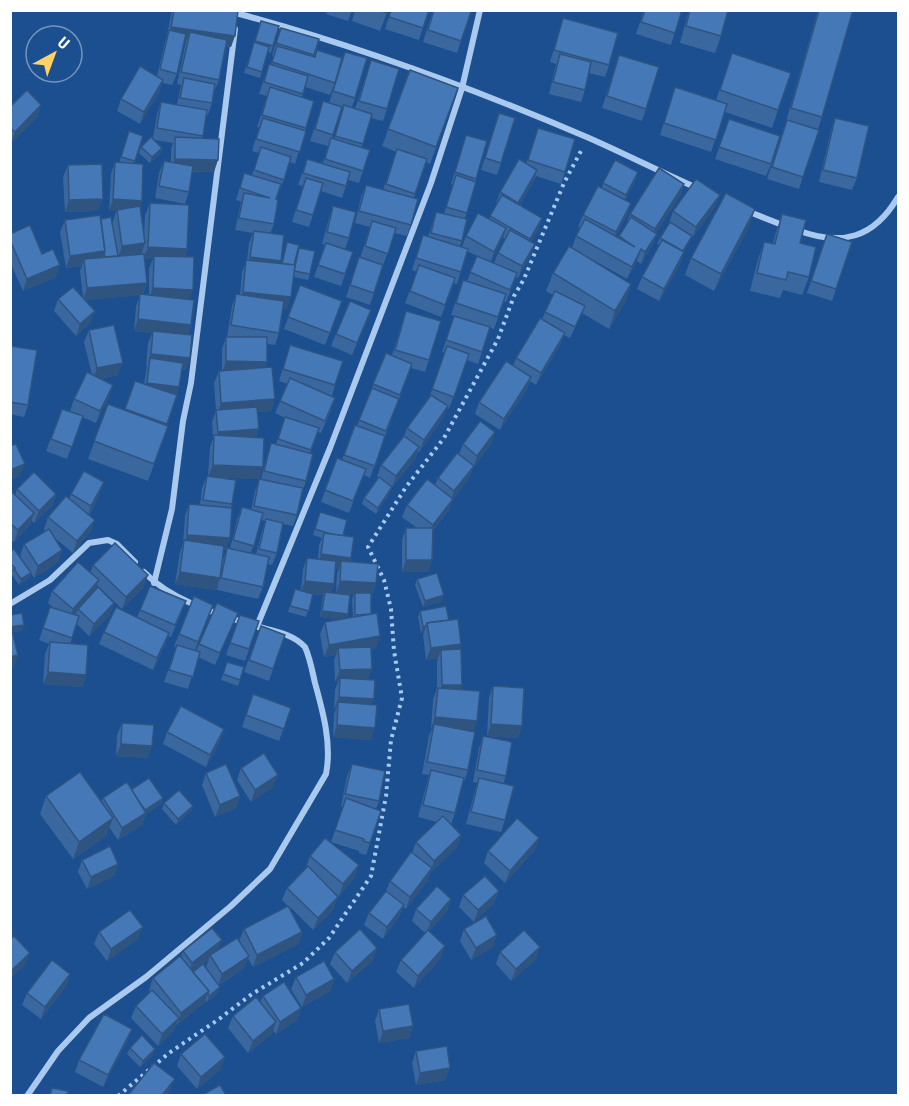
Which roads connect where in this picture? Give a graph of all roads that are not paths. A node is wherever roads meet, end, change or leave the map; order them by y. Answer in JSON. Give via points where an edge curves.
{"nodes":[{"id":1,"x":480,"y":10,"type":"edge"},
{"id":2,"x":236,"y":12,"type":"edge"},
{"id":3,"x":462,"y":88,"type":"junction"},
{"id":4,"x":699,"y":189,"type":"edge"},
{"id":5,"x":898,"y":197,"type":"edge"},
{"id":6,"x":739,"y":207,"type":"edge"},
{"id":7,"x":154,"y":583,"type":"junction"},
{"id":8,"x":10,"y":604,"type":"edge"},
{"id":9,"x":257,"y":626,"type":"junction"},
{"id":10,"x":27,"y":1095,"type":"edge"}],
"edges":[{"from":1,"to":3,"type":"street"},
{"from":2,"to":3,"type":"street"},
{"from":2,"to":7,"type":"street","via":[[191,383],[172,509]]},
{"from":3,"to":4,"type":"street","via":[[588,138]]},
{"from":3,"to":9,"type":"street","via":[[432,183]]},
{"from":5,"to":6,"type":"street","via":[[879,222],[862,234],[837,240],[808,234]]},
{"from":7,"to":8,"type":"street","via":[[117,544],[108,540],[89,543],[50,580]]},
{"from":7,"to":9,"type":"street","via":[[188,601]]},
{"from":9,"to":10,"type":"street","via":[[290,635],[305,647],[328,740],[326,774],[270,869],[164,962],[89,1018],[58,1051]]}]}
